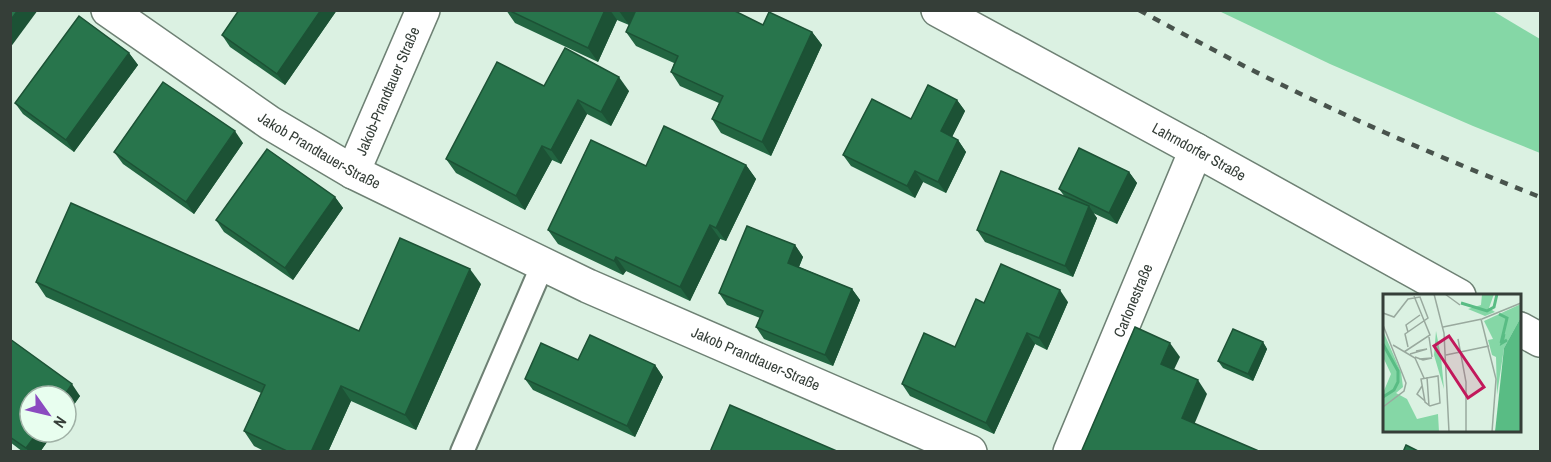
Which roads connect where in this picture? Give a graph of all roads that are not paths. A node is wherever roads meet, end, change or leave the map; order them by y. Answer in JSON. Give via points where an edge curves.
{"nodes":[{"id":1,"x":108,"y":10,"type":"edge"},
{"id":2,"x":423,"y":10,"type":"edge"},
{"id":3,"x":938,"y":10,"type":"edge"},
{"id":4,"x":1196,"y":150,"type":"junction"},
{"id":5,"x":353,"y":172,"type":"junction"},
{"id":6,"x":543,"y":264,"type":"junction"},
{"id":7,"x":1455,"y":294,"type":"edge"},
{"id":8,"x":1521,"y":330,"type":"edge"},
{"id":9,"x":1540,"y":340,"type":"edge"},
{"id":10,"x":462,"y":452,"type":"edge"},
{"id":11,"x":970,"y":452,"type":"edge"},
{"id":12,"x":1070,"y":452,"type":"edge"}],
"edges":[{"from":1,"to":5,"type":"street","name":"Jakob Prandtauer-Straße","via":[[270,123]]},
{"from":2,"to":5,"type":"street","name":"Jakob-Prandtauer Straße"},
{"from":3,"to":4,"type":"street","name":"Lahrndorfer Straße"},
{"from":4,"to":7,"type":"street","name":"Lahrndorfer Straße"},
{"from":4,"to":12,"type":"street","name":"Carlonestraße"},
{"from":5,"to":6,"type":"street","name":"Jakob Prandtauer-Straße"},
{"from":6,"to":10,"type":"lane"},
{"from":6,"to":11,"type":"street","name":"Jakob Prandtauer-Straße"},
{"from":8,"to":9,"type":"street"}]}
